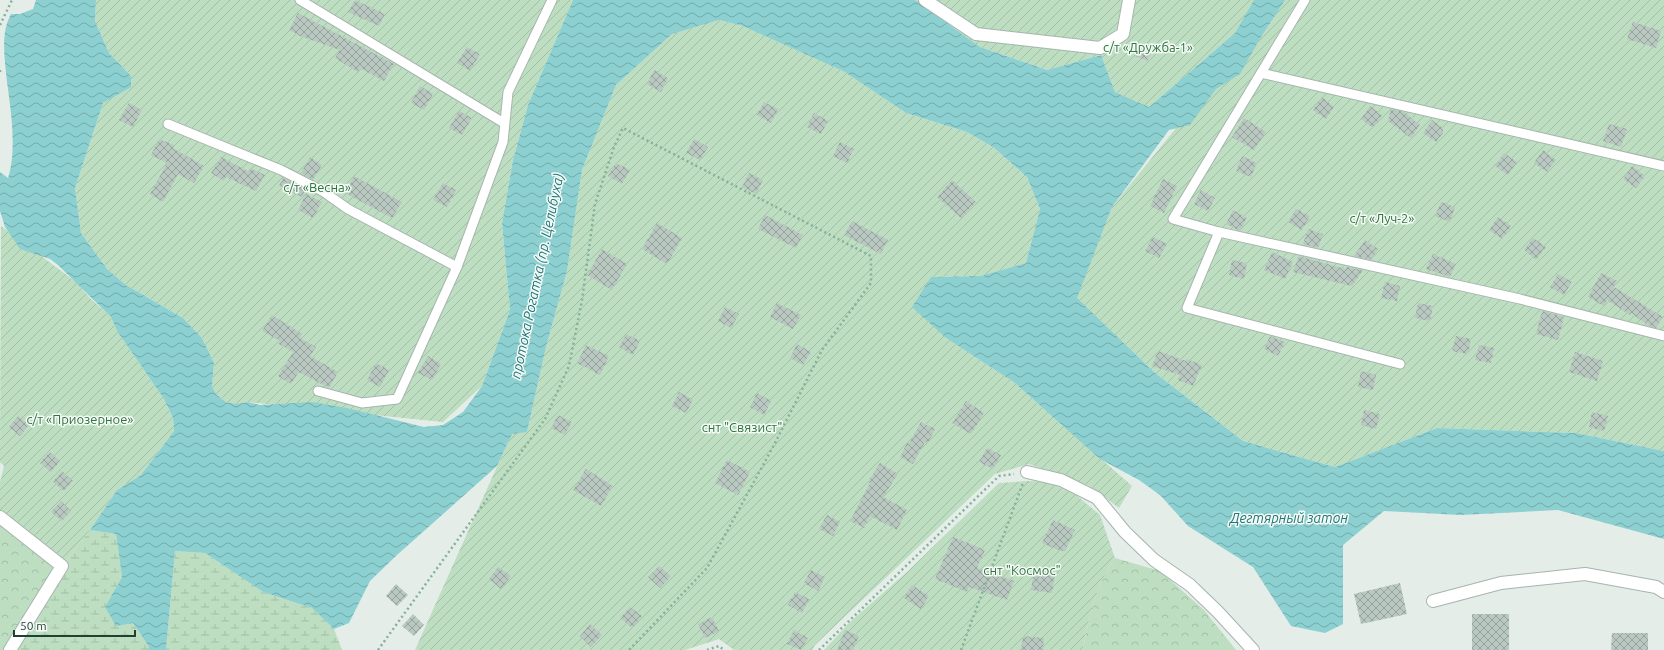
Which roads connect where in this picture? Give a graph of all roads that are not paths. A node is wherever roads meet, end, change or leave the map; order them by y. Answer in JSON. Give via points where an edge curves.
{"nodes":[{"id":1,"x":300,"y":0,"type":"edge"},
{"id":2,"x":552,"y":0,"type":"edge"},
{"id":3,"x":925,"y":0,"type":"edge"},
{"id":4,"x":1129,"y":0,"type":"edge"},
{"id":5,"x":1305,"y":0,"type":"edge"},
{"id":6,"x":1261,"y":73,"type":"junction"},
{"id":7,"x":504,"y":122,"type":"junction"},
{"id":8,"x":168,"y":124,"type":"dead end"},
{"id":9,"x":1664,"y":166,"type":"edge"},
{"id":10,"x":1219,"y":232,"type":"junction"},
{"id":11,"x":457,"y":267,"type":"junction"},
{"id":12,"x":1664,"y":336,"type":"edge"},
{"id":13,"x":1400,"y":364,"type":"dead end"},
{"id":14,"x":318,"y":392,"type":"dead end"},
{"id":15,"x":1027,"y":472,"type":"road end"},
{"id":16,"x":0,"y":517,"type":"edge"},
{"id":17,"x":1664,"y":592,"type":"edge"},
{"id":18,"x":1433,"y":601,"type":"dead end"},
{"id":19,"x":10,"y":650,"type":"edge"},
{"id":20,"x":1252,"y":650,"type":"edge"}],
"edges":[{"from":1,"to":7,"type":"lane"},
{"from":2,"to":7,"type":"lane","via":[[508,92]]},
{"from":3,"to":4,"type":"street","via":[[976,34],[1100,48],[1123,34]]},
{"from":5,"to":6,"type":"lane"},
{"from":6,"to":9,"type":"lane"},
{"from":6,"to":10,"type":"lane","via":[[1174,219]]},
{"from":7,"to":11,"type":"lane","via":[[503,142]]},
{"from":8,"to":11,"type":"lane","via":[[281,170]]},
{"from":10,"to":12,"type":"lane","via":[[1520,299]]},
{"from":10,"to":13,"type":"lane","via":[[1187,308]]},
{"from":11,"to":14,"type":"lane","via":[[397,399],[362,403]]},
{"from":15,"to":20,"type":"street","via":[[1061,480],[1097,498],[1125,532],[1154,560],[1190,585]]},
{"from":16,"to":19,"type":"street","via":[[62,566]]},
{"from":17,"to":18,"type":"street","via":[[1656,587],[1585,574],[1501,583]]}]}
